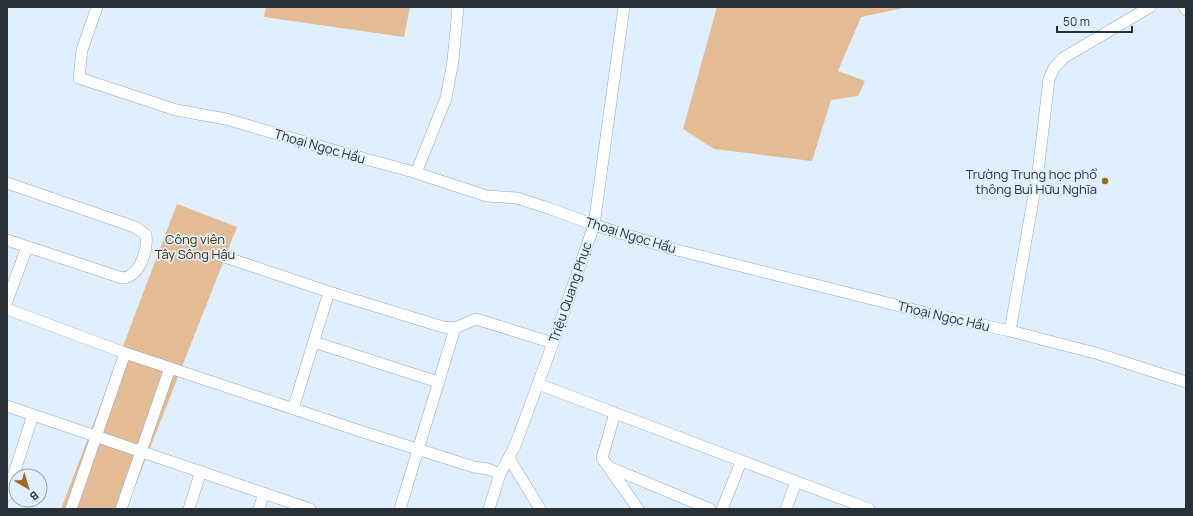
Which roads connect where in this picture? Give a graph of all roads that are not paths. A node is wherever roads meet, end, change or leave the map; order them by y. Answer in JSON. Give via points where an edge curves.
{"nodes":[{"id":1,"x":97,"y":7,"type":"edge"},
{"id":2,"x":458,"y":7,"type":"edge"},
{"id":3,"x":624,"y":7,"type":"edge"},
{"id":4,"x":1150,"y":7,"type":"edge"},
{"id":5,"x":1184,"y":7,"type":"edge"},
{"id":6,"x":1186,"y":10,"type":"edge"},
{"id":7,"x":416,"y":173,"type":"junction"},
{"id":8,"x":7,"y":183,"type":"edge"},
{"id":9,"x":594,"y":225,"type":"junction"},
{"id":10,"x":7,"y":240,"type":"edge"},
{"id":11,"x":27,"y":247,"type":"junction"},
{"id":12,"x":218,"y":255,"type":"dead end"},
{"id":13,"x":329,"y":292,"type":"junction"},
{"id":14,"x":7,"y":301,"type":"edge"},
{"id":15,"x":7,"y":309,"type":"edge"},
{"id":16,"x":454,"y":328,"type":"junction"},
{"id":17,"x":1010,"y":331,"type":"junction"},
{"id":18,"x":314,"y":342,"type":"junction"},
{"id":19,"x":553,"y":343,"type":"junction"},
{"id":20,"x":125,"y":353,"type":"junction"},
{"id":21,"x":170,"y":368,"type":"junction"},
{"id":22,"x":438,"y":382,"type":"junction"},
{"id":23,"x":1186,"y":382,"type":"edge"},
{"id":24,"x":538,"y":384,"type":"junction"},
{"id":25,"x":7,"y":406,"type":"edge"},
{"id":26,"x":293,"y":409,"type":"junction"},
{"id":27,"x":615,"y":413,"type":"junction"},
{"id":28,"x":33,"y":415,"type":"junction"},
{"id":29,"x":97,"y":437,"type":"junction"},
{"id":30,"x":418,"y":449,"type":"junction"},
{"id":31,"x":141,"y":450,"type":"junction"},
{"id":32,"x":509,"y":458,"type":"junction"},
{"id":33,"x":741,"y":462,"type":"junction"},
{"id":34,"x":609,"y":467,"type":"junction"},
{"id":35,"x":201,"y":471,"type":"junction"},
{"id":36,"x":500,"y":474,"type":"junction"},
{"id":37,"x":796,"y":482,"type":"junction"},
{"id":38,"x":264,"y":493,"type":"junction"},
{"id":39,"x":7,"y":495,"type":"edge"},
{"id":40,"x":847,"y":505,"type":"edge"},
{"id":41,"x":71,"y":509,"type":"edge"},
{"id":42,"x":121,"y":509,"type":"edge"},
{"id":43,"x":189,"y":509,"type":"edge"},
{"id":44,"x":259,"y":509,"type":"edge"},
{"id":45,"x":310,"y":509,"type":"edge"},
{"id":46,"x":400,"y":509,"type":"edge"},
{"id":47,"x":489,"y":509,"type":"edge"},
{"id":48,"x":540,"y":509,"type":"edge"},
{"id":49,"x":638,"y":509,"type":"edge"},
{"id":50,"x":710,"y":509,"type":"edge"},
{"id":51,"x":722,"y":509,"type":"edge"},
{"id":52,"x":786,"y":509,"type":"edge"},
{"id":53,"x":869,"y":509,"type":"edge"}],
"edges":[{"from":1,"to":7,"type":"street","name":"Thoại Ngọc Hầu","via":[[82,50],[79,78],[176,110],[226,119]]},
{"from":2,"to":7,"type":"street","via":[[453,61],[446,98]]},
{"from":3,"to":9,"type":"street","name":"Triệu Quang Phục"},
{"from":4,"to":17,"type":"street","via":[[1063,58],[1049,79],[1038,172]]},
{"from":5,"to":6,"type":"street"},
{"from":7,"to":9,"type":"street","name":"Thoại Ngọc Hầu","via":[[487,196],[517,198]]},
{"from":8,"to":11,"type":"street","via":[[135,227],[142,230],[147,240],[138,270],[122,278]]},
{"from":9,"to":17,"type":"street","name":"Thoại Ngọc Hầu","via":[[752,270]]},
{"from":9,"to":19,"type":"street","name":"Triệu Quang Phục"},
{"from":10,"to":11,"type":"street"},
{"from":11,"to":14,"type":"street"},
{"from":12,"to":13,"type":"street"},
{"from":13,"to":16,"type":"street","via":[[442,327]]},
{"from":13,"to":18,"type":"street"},
{"from":15,"to":20,"type":"street"},
{"from":16,"to":19,"type":"street","via":[[476,319]]},
{"from":16,"to":22,"type":"street"},
{"from":17,"to":23,"type":"street","name":"Thoại Ngọc Hầu","via":[[1099,354]]},
{"from":18,"to":22,"type":"street"},
{"from":18,"to":26,"type":"street"},
{"from":19,"to":24,"type":"street","name":"Triệu Quang Phục"},
{"from":20,"to":21,"type":"street"},
{"from":20,"to":29,"type":"street"},
{"from":21,"to":26,"type":"street"},
{"from":21,"to":31,"type":"street"},
{"from":22,"to":30,"type":"street"},
{"from":24,"to":27,"type":"street"},
{"from":24,"to":32,"type":"street","name":"Triệu Quang Phục"},
{"from":25,"to":28,"type":"street"},
{"from":26,"to":30,"type":"street"},
{"from":27,"to":33,"type":"street"},
{"from":27,"to":34,"type":"street","via":[[602,458]]},
{"from":28,"to":29,"type":"street"},
{"from":28,"to":39,"type":"street"},
{"from":29,"to":31,"type":"street"},
{"from":29,"to":41,"type":"street"},
{"from":30,"to":36,"type":"street"},
{"from":30,"to":46,"type":"street"},
{"from":31,"to":35,"type":"street"},
{"from":31,"to":42,"type":"street"},
{"from":32,"to":36,"type":"street","name":"Triệu Quang Phục"},
{"from":32,"to":48,"type":"street"},
{"from":33,"to":37,"type":"street"},
{"from":33,"to":51,"type":"street"},
{"from":34,"to":49,"type":"street"},
{"from":34,"to":50,"type":"street"},
{"from":35,"to":38,"type":"street"},
{"from":35,"to":43,"type":"street"},
{"from":36,"to":47,"type":"street","name":"Triệu Quang Phục"},
{"from":37,"to":40,"type":"street"},
{"from":37,"to":52,"type":"street"},
{"from":38,"to":44,"type":"street"},
{"from":38,"to":45,"type":"street"},
{"from":40,"to":53,"type":"street"}]}
